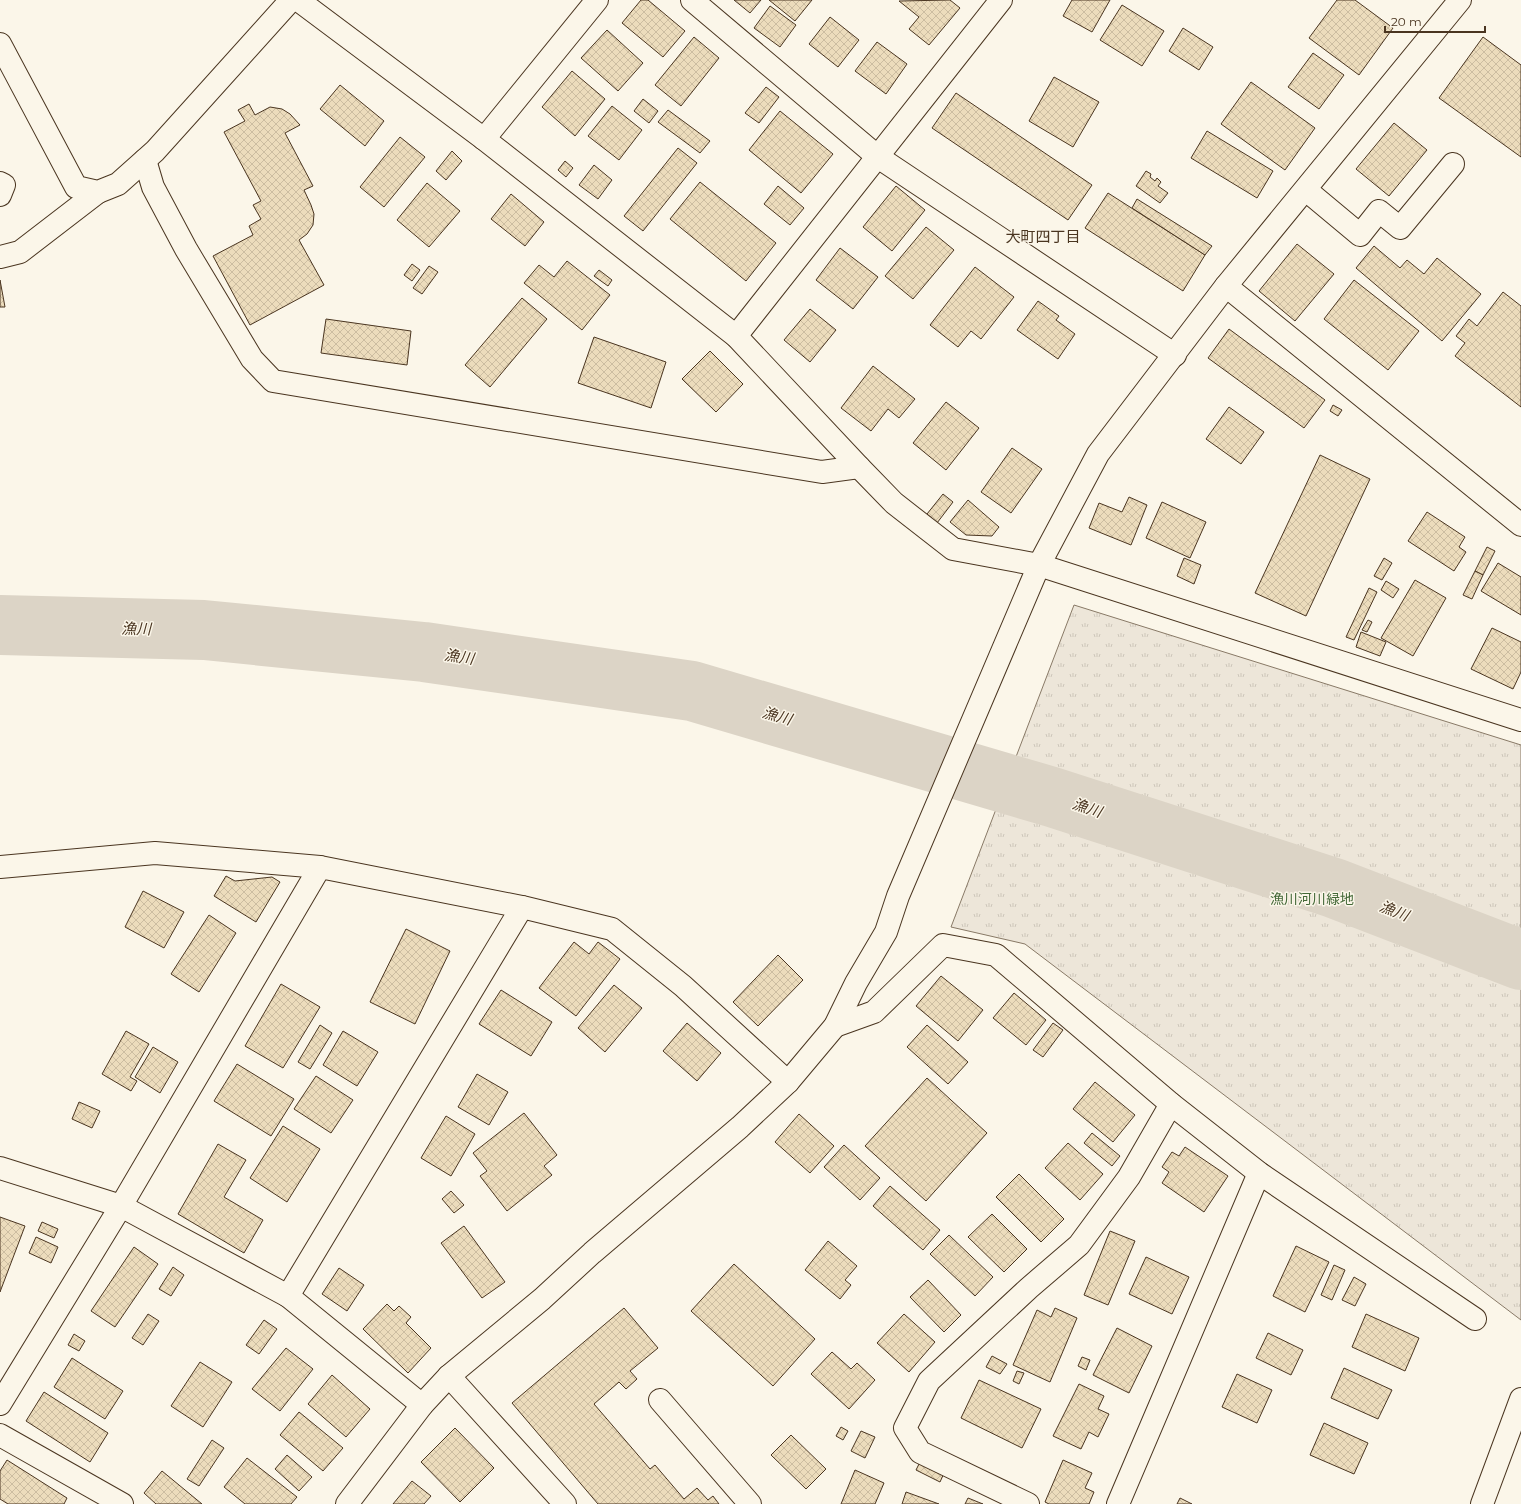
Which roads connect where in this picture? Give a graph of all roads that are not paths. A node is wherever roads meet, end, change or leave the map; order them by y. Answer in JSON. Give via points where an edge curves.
{"nodes":[{"id":1,"x":291,"y":0,"type":"edge"},
{"id":2,"x":298,"y":0,"type":"edge"},
{"id":3,"x":597,"y":0,"type":"edge"},
{"id":4,"x":692,"y":0,"type":"edge"},
{"id":5,"x":1001,"y":0,"type":"edge"},
{"id":6,"x":1460,"y":0,"type":"edge"},
{"id":7,"x":0,"y":44,"type":"edge"},
{"id":8,"x":484,"y":139,"type":"junction"},
{"id":9,"x":150,"y":156,"type":"junction"},
{"id":10,"x":878,"y":157,"type":"junction"},
{"id":11,"x":1453,"y":164,"type":"dead end"},
{"id":12,"x":0,"y":183,"type":"edge"},
{"id":13,"x":1306,"y":190,"type":"junction"},
{"id":14,"x":98,"y":192,"type":"junction"},
{"id":15,"x":0,"y":195,"type":"edge"},
{"id":16,"x":0,"y":257,"type":"edge"},
{"id":17,"x":1226,"y":286,"type":"junction"},
{"id":18,"x":736,"y":336,"type":"junction"},
{"id":19,"x":1175,"y":355,"type":"junction"},
{"id":20,"x":859,"y":467,"type":"junction"},
{"id":21,"x":1521,"y":525,"type":"edge"},
{"id":22,"x":1039,"y":565,"type":"junction"},
{"id":23,"x":1521,"y":720,"type":"edge"},
{"id":24,"x":0,"y":867,"type":"edge"},
{"id":25,"x":320,"y":867,"type":"junction"},
{"id":26,"x":522,"y":907,"type":"junction"},
{"id":27,"x":835,"y":1026,"type":"junction"},
{"id":28,"x":788,"y":1082,"type":"junction"},
{"id":29,"x":1172,"y":1104,"type":"junction"},
{"id":30,"x":0,"y":1168,"type":"edge"},
{"id":31,"x":1259,"y":1173,"type":"junction"},
{"id":32,"x":121,"y":1206,"type":"junction"},
{"id":33,"x":288,"y":1296,"type":"junction"},
{"id":34,"x":1475,"y":1319,"type":"dead end"},
{"id":35,"x":449,"y":1376,"type":"junction"},
{"id":36,"x":1521,"y":1399,"type":"edge"},
{"id":37,"x":660,"y":1400,"type":"dead end"},
{"id":38,"x":0,"y":1404,"type":"edge"},
{"id":39,"x":422,"y":1405,"type":"junction"},
{"id":40,"x":0,"y":1435,"type":"edge"},
{"id":41,"x":122,"y":1504,"type":"edge"},
{"id":42,"x":347,"y":1504,"type":"edge"},
{"id":43,"x":565,"y":1504,"type":"edge"},
{"id":44,"x":750,"y":1504,"type":"edge"},
{"id":45,"x":1028,"y":1504,"type":"edge"},
{"id":46,"x":1118,"y":1504,"type":"edge"},
{"id":47,"x":1482,"y":1504,"type":"edge"}],
"edges":[{"from":1,"to":9,"type":"street"},
{"from":2,"to":8,"type":"street"},
{"from":3,"to":8,"type":"street"},
{"from":4,"to":10,"type":"street"},
{"from":5,"to":10,"type":"street"},
{"from":6,"to":13,"type":"street"},
{"from":7,"to":14,"type":"street","via":[[76,187]]},
{"from":8,"to":18,"type":"street"},
{"from":9,"to":14,"type":"street","via":[[118,184]]},
{"from":9,"to":20,"type":"street","via":[[153,187],[186,249],[252,359],[273,381],[822,472]]},
{"from":10,"to":18,"type":"street"},
{"from":10,"to":19,"type":"street"},
{"from":11,"to":13,"type":"street","via":[[1400,228],[1380,211],[1360,235]]},
{"from":12,"to":15,"type":"street","via":[[4,185]]},
{"from":13,"to":17,"type":"street"},
{"from":14,"to":16,"type":"street","via":[[20,252]]},
{"from":17,"to":19,"type":"street"},
{"from":17,"to":21,"type":"street"},
{"from":18,"to":20,"type":"street"},
{"from":19,"to":22,"type":"street","via":[[1098,454]]},
{"from":20,"to":22,"type":"street","via":[[894,503],[952,549]]},
{"from":22,"to":23,"type":"street"},
{"from":22,"to":27,"type":"street","via":[[898,896],[886,932]]},
{"from":24,"to":25,"type":"street","via":[[155,853]]},
{"from":25,"to":26,"type":"street"},
{"from":25,"to":32,"type":"street"},
{"from":26,"to":28,"type":"street","via":[[612,929],[683,986]]},
{"from":26,"to":33,"type":"street"},
{"from":27,"to":28,"type":"street"},
{"from":27,"to":29,"type":"street","via":[[874,1012],[943,945],[996,956]]},
{"from":28,"to":35,"type":"street","via":[[542,1299]]},
{"from":29,"to":31,"type":"street"},
{"from":29,"to":45,"type":"street","via":[[1129,1177],[1079,1245],[929,1381],[904,1428],[920,1452]]},
{"from":30,"to":32,"type":"street"},
{"from":31,"to":34,"type":"street"},
{"from":31,"to":46,"type":"street"},
{"from":32,"to":33,"type":"street"},
{"from":32,"to":38,"type":"street"},
{"from":33,"to":39,"type":"street"},
{"from":35,"to":39,"type":"street"},
{"from":35,"to":43,"type":"street"},
{"from":36,"to":47,"type":"street"},
{"from":37,"to":44,"type":"street"},
{"from":39,"to":42,"type":"street"},
{"from":40,"to":41,"type":"street"}]}
